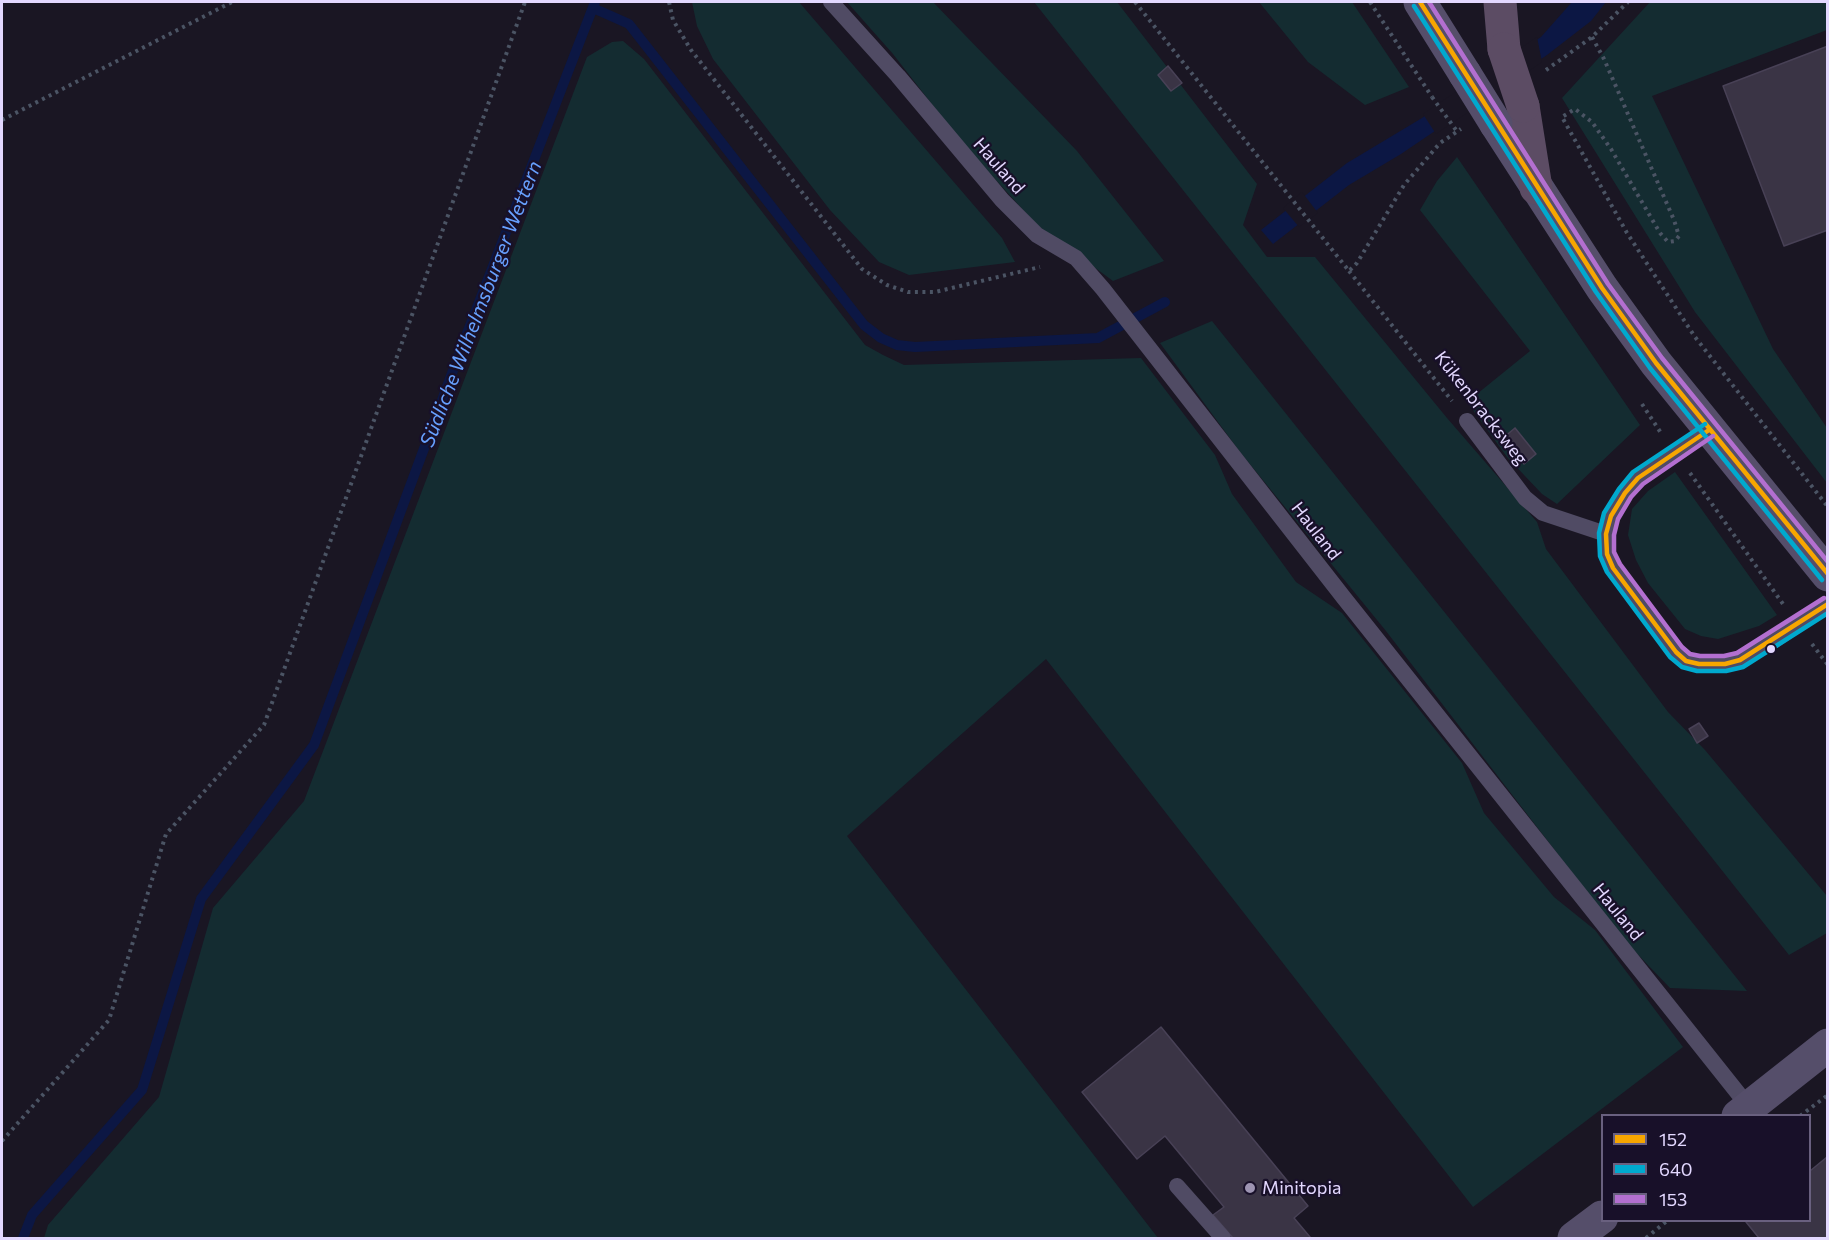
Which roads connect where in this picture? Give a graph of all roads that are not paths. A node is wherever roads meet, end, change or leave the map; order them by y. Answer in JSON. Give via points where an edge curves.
{"nodes":[{"id":1,"x":831,"y":2,"type":"edge"},
{"id":2,"x":1420,"y":2,"type":"edge"},
{"id":3,"x":1500,"y":2,"type":"edge"},
{"id":4,"x":1536,"y":188,"type":"junction"},
{"id":5,"x":1467,"y":421,"type":"road end"},
{"id":6,"x":1710,"y":430,"type":"junction"},
{"id":7,"x":1606,"y":534,"type":"junction"},
{"id":8,"x":1827,"y":575,"type":"edge"},
{"id":9,"x":1827,"y":604,"type":"edge"},
{"id":10,"x":1827,"y":1045,"type":"edge"},
{"id":11,"x":1743,"y":1111,"type":"edge"},
{"id":12,"x":1177,"y":1186,"type":"dead end"},
{"id":13,"x":1601,"y":1218,"type":"edge"},
{"id":14,"x":1223,"y":1239,"type":"edge"},
{"id":15,"x":1575,"y":1239,"type":"edge"}],
"edges":[{"from":1,"to":11,"type":"lane","name":"Hauland","via":[[1002,200],[1037,235],[1076,258],[1103,289]]},
{"from":2,"to":4,"type":"main road","bridge":true},
{"from":3,"to":4,"type":"highway","bridge":true,"via":[[1504,49],[1523,106]]},
{"from":4,"to":6,"type":"main road","via":[[1608,297]]},
{"from":5,"to":7,"type":"lane","name":"Kükenbracksweg","via":[[1524,498],[1543,513]]},
{"from":6,"to":7,"type":"lane","via":[[1638,478],[1624,493]]},
{"from":6,"to":8,"type":"main road"},
{"from":7,"to":9,"type":"lane","via":[[1607,554],[1613,568],[1654,627],[1686,661],[1711,665],[1740,660]]},
{"from":10,"to":11,"type":"main road"},
{"from":12,"to":14,"type":"lane"},
{"from":13,"to":15,"type":"main road"}]}
